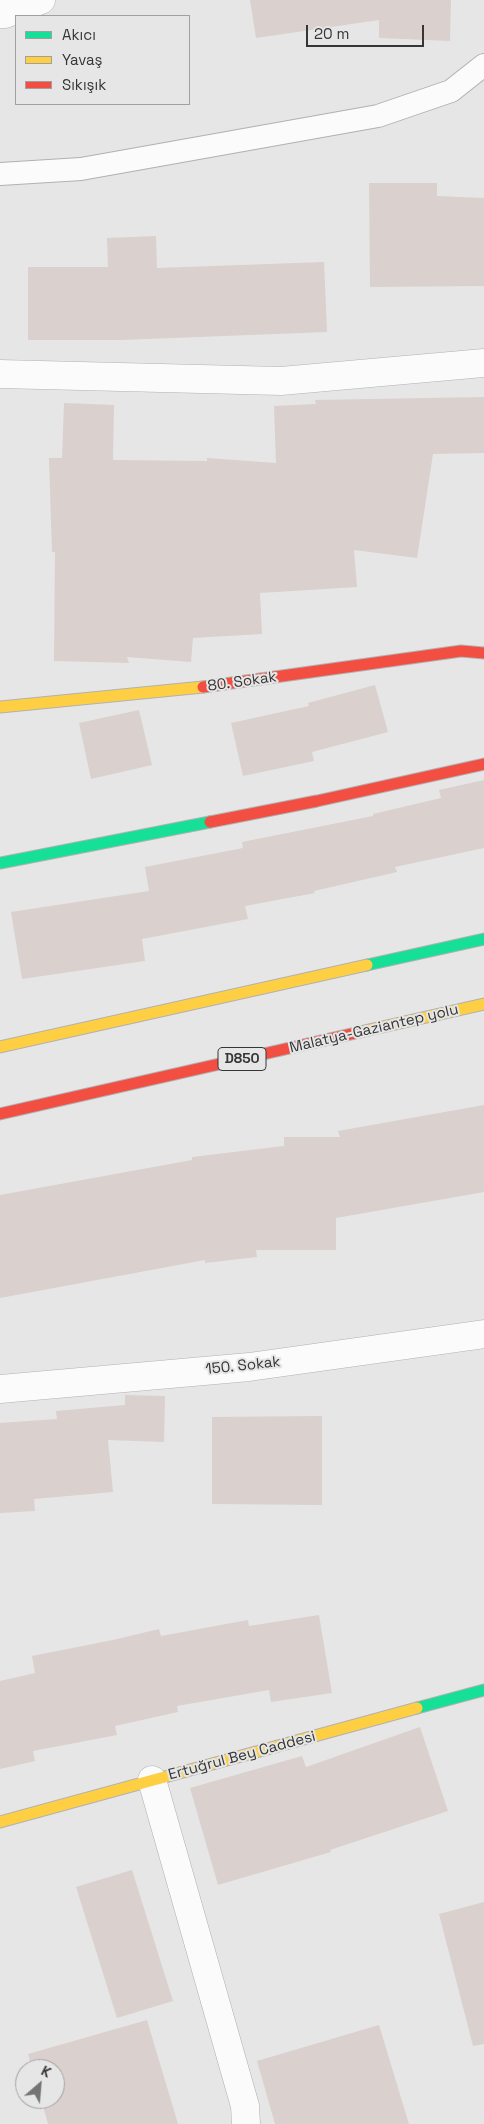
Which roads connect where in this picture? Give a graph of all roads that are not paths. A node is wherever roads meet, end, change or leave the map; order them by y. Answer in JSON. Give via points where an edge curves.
{"nodes":[{"id":1,"x":41,"y":0,"type":"edge"},
{"id":2,"x":0,"y":14,"type":"edge"},
{"id":3,"x":484,"y":65,"type":"edge"},
{"id":4,"x":0,"y":174,"type":"edge"},
{"id":5,"x":484,"y":364,"type":"edge"},
{"id":6,"x":0,"y":374,"type":"edge"},
{"id":7,"x":484,"y":653,"type":"edge"},
{"id":8,"x":0,"y":707,"type":"edge"},
{"id":9,"x":484,"y":764,"type":"edge"},
{"id":10,"x":0,"y":863,"type":"edge"},
{"id":11,"x":484,"y":939,"type":"edge"},
{"id":12,"x":484,"y":1004,"type":"edge"},
{"id":13,"x":0,"y":1047,"type":"edge"},
{"id":14,"x":0,"y":1114,"type":"edge"},
{"id":15,"x":484,"y":1334,"type":"edge"},
{"id":16,"x":0,"y":1389,"type":"edge"},
{"id":17,"x":484,"y":1690,"type":"edge"},
{"id":18,"x":152,"y":1780,"type":"junction"},
{"id":19,"x":0,"y":1822,"type":"edge"},
{"id":20,"x":246,"y":2124,"type":"edge"}],
"edges":[{"from":1,"to":2,"type":"street"},
{"from":3,"to":4,"type":"lane","via":[[451,91],[378,116],[82,169]]},
{"from":5,"to":6,"type":"street","via":[[281,381]]},
{"from":7,"to":8,"type":"main road","name":"80. Sokak","via":[[461,651],[191,689]]},
{"from":9,"to":10,"type":"main road","via":[[317,801]]},
{"from":11,"to":13,"type":"main road"},
{"from":12,"to":14,"type":"main road","name":"Malatya-Gaziantep yolu","number":"D850"},
{"from":15,"to":16,"type":"street","name":"150. Sokak","via":[[249,1367]]},
{"from":17,"to":18,"type":"main road","name":"Ertuğrul Bey Caddesi"},
{"from":18,"to":19,"type":"main road","name":"Ertuğrul Bey Caddesi"},
{"from":18,"to":20,"type":"street","via":[[245,2106]]}]}
